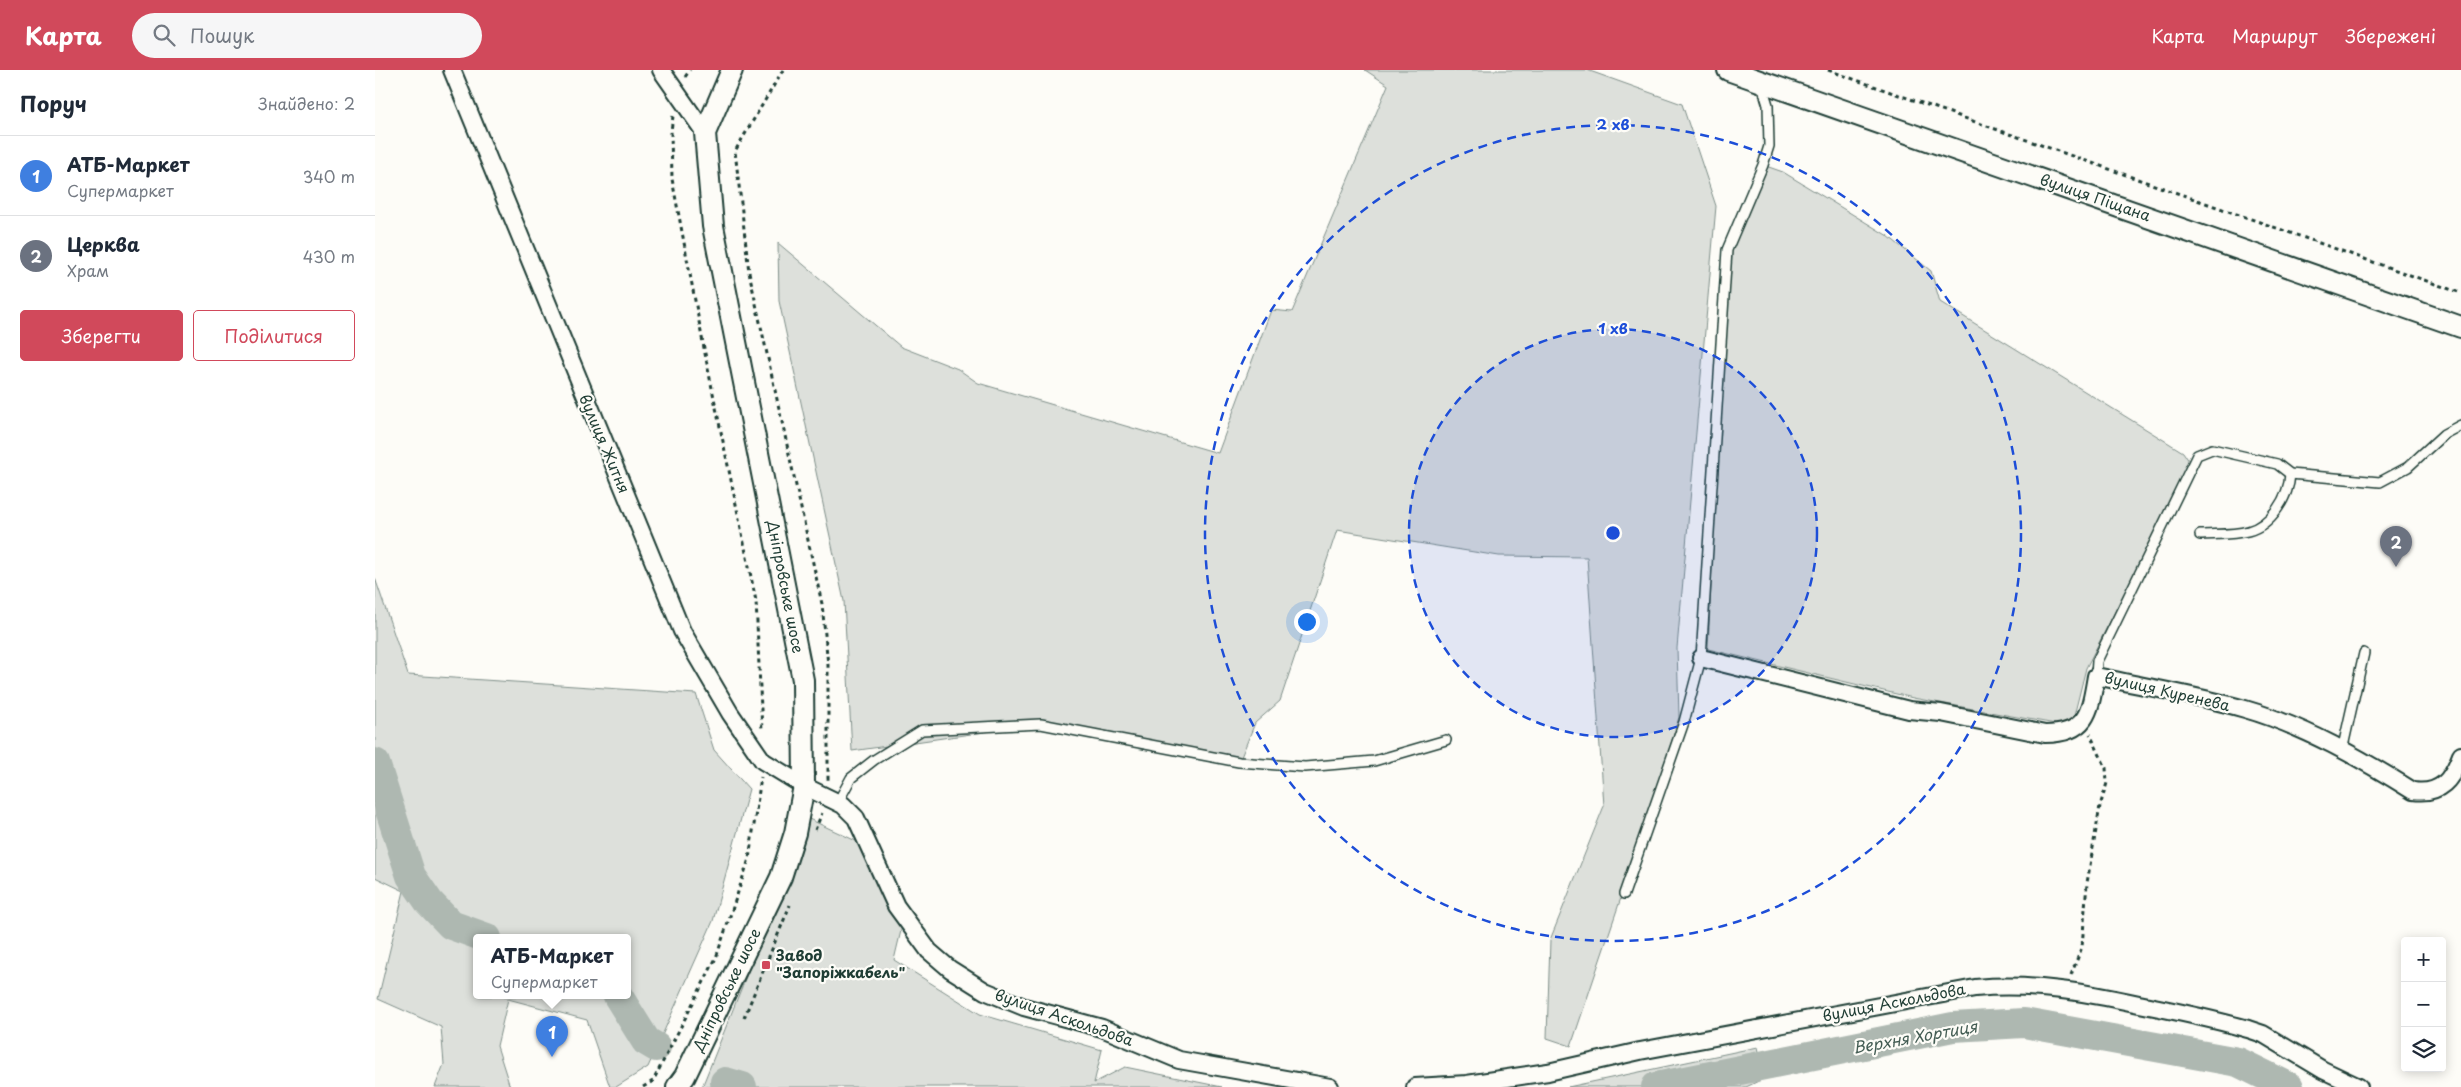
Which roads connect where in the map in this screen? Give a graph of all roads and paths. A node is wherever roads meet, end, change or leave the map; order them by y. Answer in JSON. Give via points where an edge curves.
{"nodes":[{"id":1,"x":452,"y":70,"type":"edge"},
{"id":2,"x":661,"y":70,"type":"edge"},
{"id":3,"x":690,"y":70,"type":"edge"},
{"id":4,"x":731,"y":70,"type":"edge"},
{"id":5,"x":1728,"y":70,"type":"edge"},
{"id":6,"x":1828,"y":70,"type":"edge"},
{"id":7,"x":1761,"y":82,"type":"junction"},
{"id":8,"x":676,"y":92,"type":"junction"},
{"id":9,"x":705,"y":134,"type":"junction"},
{"id":10,"x":2461,"y":293,"type":"edge"},
{"id":11,"x":2461,"y":327,"type":"edge"},
{"id":12,"x":2461,"y":425,"type":"edge"},
{"id":13,"x":2290,"y":474,"type":"junction"},
{"id":14,"x":2200,"y":535,"type":"dead end"},
{"id":15,"x":2364,"y":653,"type":"dead end"},
{"id":16,"x":1701,"y":658,"type":"junction"},
{"id":17,"x":2095,"y":676,"type":"junction"},
{"id":18,"x":2083,"y":724,"type":"junction"},
{"id":19,"x":762,"y":732,"type":"dead end"},
{"id":20,"x":1446,"y":740,"type":"dead end"},
{"id":21,"x":2341,"y":751,"type":"junction"},
{"id":22,"x":2461,"y":755,"type":"edge"},
{"id":23,"x":763,"y":761,"type":"junction"},
{"id":24,"x":804,"y":786,"type":"junction"},
{"id":25,"x":838,"y":802,"type":"junction"},
{"id":26,"x":1624,"y":894,"type":"dead end"},
{"id":27,"x":2064,"y":989,"type":"junction"},
{"id":28,"x":682,"y":1084,"type":"edge"},
{"id":29,"x":643,"y":1087,"type":"edge"},
{"id":30,"x":1330,"y":1087,"type":"edge"},
{"id":31,"x":1415,"y":1087,"type":"edge"},
{"id":32,"x":2359,"y":1087,"type":"edge"}],
"edges":[{"from":1,"to":23,"type":"street","name":"вулиця Житня","via":[[682,630],[730,713]]},
{"from":2,"to":8,"type":"street"},
{"from":3,"to":8,"type":"path"},
{"from":4,"to":9,"type":"street","name":"Дніпровське шосе"},
{"from":5,"to":7,"type":"street","name":"вулиця Піщана"},
{"from":6,"to":10,"type":"path"},
{"from":7,"to":11,"type":"street","name":"вулиця Піщана"},
{"from":7,"to":16,"type":"lane","via":[[1768,105],[1769,146],[1727,250]]},
{"from":8,"to":9,"type":"street"},
{"from":8,"to":19,"type":"path","via":[[671,131],[672,179],[756,601]]},
{"from":9,"to":24,"type":"street","name":"Дніпровське шосе","via":[[713,226],[803,680]]},
{"from":12,"to":13,"type":"lane","via":[[2444,434],[2408,468],[2379,482]]},
{"from":13,"to":14,"type":"lane","via":[[2283,500],[2262,524],[2247,531]]},
{"from":13,"to":17,"type":"lane","via":[[2277,464],[2212,450],[2197,455],[2097,661]]},
{"from":15,"to":21,"type":"lane"},
{"from":16,"to":18,"type":"street","via":[[1909,710],[1941,713],[2023,731],[2059,734]]},
{"from":16,"to":26,"type":"lane","via":[[1684,722]]},
{"from":17,"to":18,"type":"street","name":"вулиця Куренева","via":[[2091,710]]},
{"from":17,"to":21,"type":"street","name":"вулиця Куренева","via":[[2245,709]]},
{"from":18,"to":27,"type":"path","via":[[2092,736],[2105,768],[2107,783],[2087,883],[2082,947]]},
{"from":20,"to":25,"type":"lane","via":[[1374,760],[1305,767],[1239,762],[1041,724],[922,730],[873,760],[851,778]]},
{"from":21,"to":22,"type":"street","name":"вулиця Куренева","via":[[2413,791],[2423,793],[2442,787]]},
{"from":23,"to":24,"type":"street","name":"вулиця Житня"},
{"from":23,"to":29,"type":"path","via":[[749,859],[716,958],[653,1082]]},
{"from":24,"to":25,"type":"street","name":"вулиця Аскольдова"},
{"from":24,"to":28,"type":"street","name":"Дніпровське шосе","via":[[795,834],[781,877]]},
{"from":25,"to":30,"type":"street","name":"вулиця Аскольдова","via":[[856,818],[896,906],[929,951],[985,991],[1024,1007],[1102,1028],[1179,1060]]},
{"from":27,"to":31,"type":"street","name":"вулиця Аскольдова","via":[[2022,985],[1975,988],[1640,1051],[1548,1072],[1467,1084]]},
{"from":27,"to":32,"type":"street","name":"вулиця Аскольдова","via":[[2248,1029],[2263,1034],[2323,1070]]}]}
